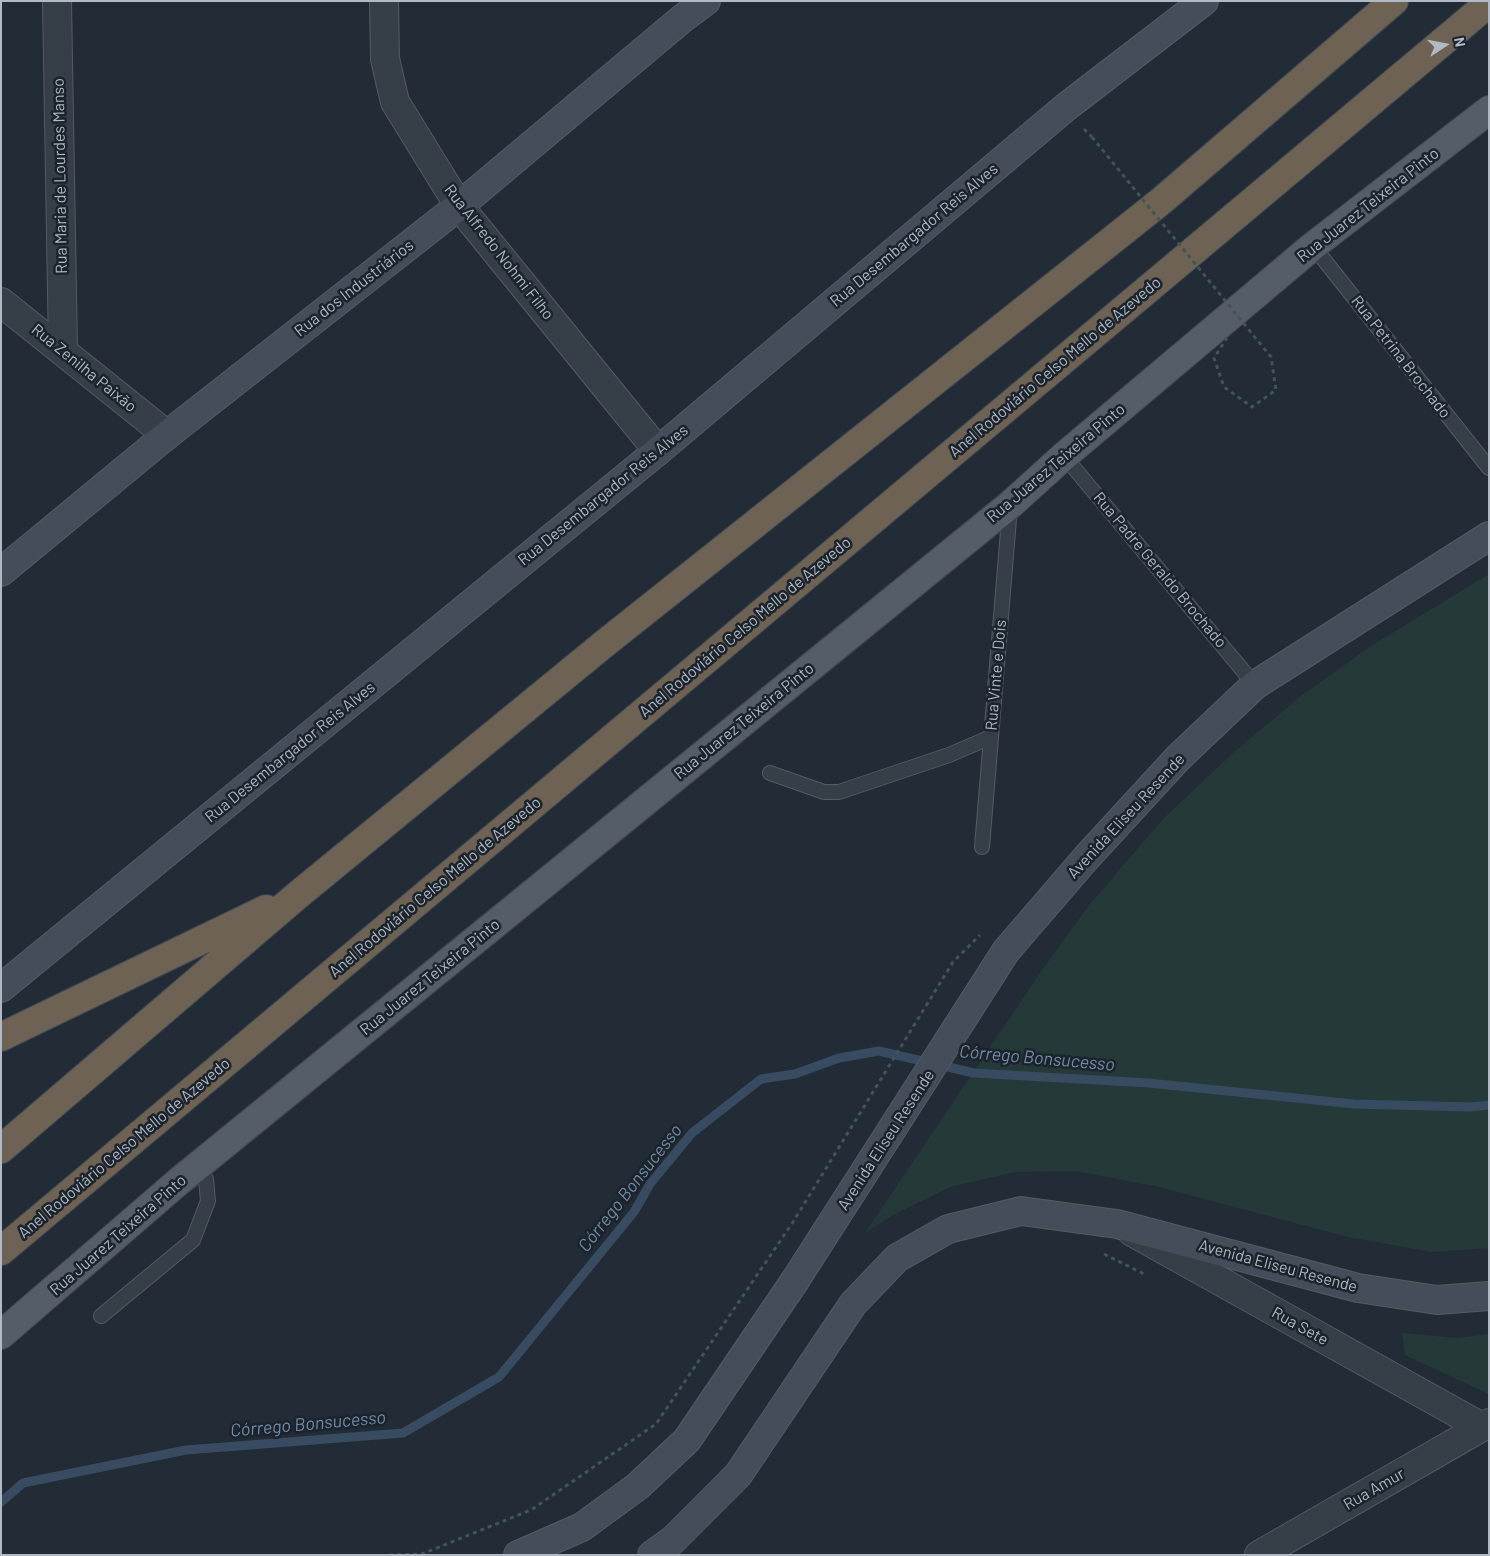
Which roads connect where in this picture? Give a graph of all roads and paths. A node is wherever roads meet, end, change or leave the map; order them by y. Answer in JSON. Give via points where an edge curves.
{"nodes":[{"id":1,"x":57,"y":1,"type":"edge"},
{"id":2,"x":384,"y":1,"type":"edge"},
{"id":3,"x":706,"y":1,"type":"edge"},
{"id":4,"x":1204,"y":1,"type":"edge"},
{"id":5,"x":1394,"y":1,"type":"edge"},
{"id":6,"x":1489,"y":3,"type":"edge"},
{"id":7,"x":683,"y":10,"type":"edge"},
{"id":8,"x":1489,"y":110,"type":"edge"},
{"id":9,"x":1092,"y":137,"type":"dead end"},
{"id":10,"x":459,"y":206,"type":"junction"},
{"id":11,"x":1313,"y":246,"type":"junction"},
{"id":12,"x":1,"y":302,"type":"edge"},
{"id":13,"x":1227,"y":338,"type":"dead end"},
{"id":14,"x":62,"y":351,"type":"junction"},
{"id":15,"x":167,"y":434,"type":"junction"},
{"id":16,"x":658,"y":451,"type":"junction"},
{"id":17,"x":1064,"y":456,"type":"junction"},
{"id":18,"x":1489,"y":468,"type":"edge"},
{"id":19,"x":1010,"y":504,"type":"junction"},
{"id":20,"x":1489,"y":536,"type":"edge"},
{"id":21,"x":1,"y":572,"type":"edge"},
{"id":22,"x":1255,"y":685,"type":"junction"},
{"id":23,"x":991,"y":737,"type":"junction"},
{"id":24,"x":770,"y":772,"type":"dead end"},
{"id":25,"x":982,"y":847,"type":"dead end"},
{"id":26,"x":299,"y":894,"type":"junction"},
{"id":27,"x":1,"y":988,"type":"edge"},
{"id":28,"x":1,"y":1037,"type":"edge"},
{"id":29,"x":1,"y":1149,"type":"edge"},
{"id":30,"x":197,"y":1167,"type":"junction"},
{"id":31,"x":1117,"y":1224,"type":"junction"},
{"id":32,"x":1,"y":1251,"type":"edge"},
{"id":33,"x":1489,"y":1296,"type":"edge"},
{"id":34,"x":101,"y":1316,"type":"dead end"},
{"id":35,"x":1,"y":1335,"type":"edge"},
{"id":36,"x":1485,"y":1425,"type":"edge"},
{"id":37,"x":518,"y":1555,"type":"edge"},
{"id":38,"x":652,"y":1555,"type":"edge"},
{"id":39,"x":1259,"y":1555,"type":"edge"}],
"edges":[{"from":1,"to":14,"type":"street","name":"Rua Maria de Lourdes Manso"},
{"from":2,"to":10,"type":"street","name":"Rua Alfredo Nohmi Filho","via":[[385,59],[395,102]]},
{"from":3,"to":7,"type":"street","name":"Rua dos Industriários"},
{"from":4,"to":16,"type":"street","name":"Rua Desembargador Reis Alves","via":[[1066,107]]},
{"from":5,"to":26,"type":"highway","via":[[1160,202],[604,644]]},
{"from":6,"to":32,"type":"highway","name":"Anel Rodoviário Celso Mello de Azevedo"},
{"from":7,"to":10,"type":"street","name":"Rua dos Industriários"},
{"from":8,"to":11,"type":"main road","name":"Rua Juarez Teixeira Pinto"},
{"from":9,"to":13,"type":"path","bridge":true,"via":[[1271,357],[1276,390],[1252,407],[1224,388],[1214,358]]},
{"from":10,"to":15,"type":"street","name":"Rua dos Industriários"},
{"from":10,"to":16,"type":"street","name":"Rua Alfredo Nohmi Filho"},
{"from":11,"to":17,"type":"main road","name":"Rua Juarez Teixeira Pinto"},
{"from":11,"to":18,"type":"lane","name":"Rua Petrina Brochado"},
{"from":12,"to":14,"type":"street","name":"Rua Zenilha Paixão"},
{"from":14,"to":15,"type":"street","name":"Rua Zenilha Paixão"},
{"from":15,"to":21,"type":"street","name":"Rua dos Industriários"},
{"from":16,"to":27,"type":"street","name":"Rua Desembargador Reis Alves"},
{"from":17,"to":19,"type":"main road","name":"Rua Juarez Teixeira Pinto"},
{"from":17,"to":22,"type":"lane","name":"Rua Padre Geraldo Brochado"},
{"from":19,"to":23,"type":"lane","name":"Rua Vinte e Dois"},
{"from":19,"to":30,"type":"main road","name":"Rua Juarez Teixeira Pinto"},
{"from":20,"to":22,"type":"street","name":"Avenida Eliseu Resende"},
{"from":22,"to":37,"type":"street","name":"Avenida Eliseu Resende","via":[[1178,758],[1006,951],[864,1175],[687,1440],[638,1486],[582,1527]]},
{"from":23,"to":24,"type":"lane","via":[[839,792],[824,792]]},
{"from":23,"to":25,"type":"lane","name":"Rua Vinte e Dois"},
{"from":26,"to":28,"type":"highway"},
{"from":26,"to":29,"type":"highway"},
{"from":30,"to":34,"type":"lane","via":[[206,1179],[208,1201],[193,1240]]},
{"from":30,"to":35,"type":"main road","name":"Rua Juarez Teixeira Pinto"},
{"from":31,"to":33,"type":"street","name":"Avenida Eliseu Resende","via":[[1358,1288],[1437,1300]]},
{"from":31,"to":36,"type":"street","name":"Rua Sete"},
{"from":31,"to":38,"type":"street","name":"Avenida Eliseu Resende","via":[[1021,1211],[948,1229],[897,1258],[853,1304],[738,1475],[673,1540]]},
{"from":36,"to":39,"type":"street","name":"Rua Amur"}]}
